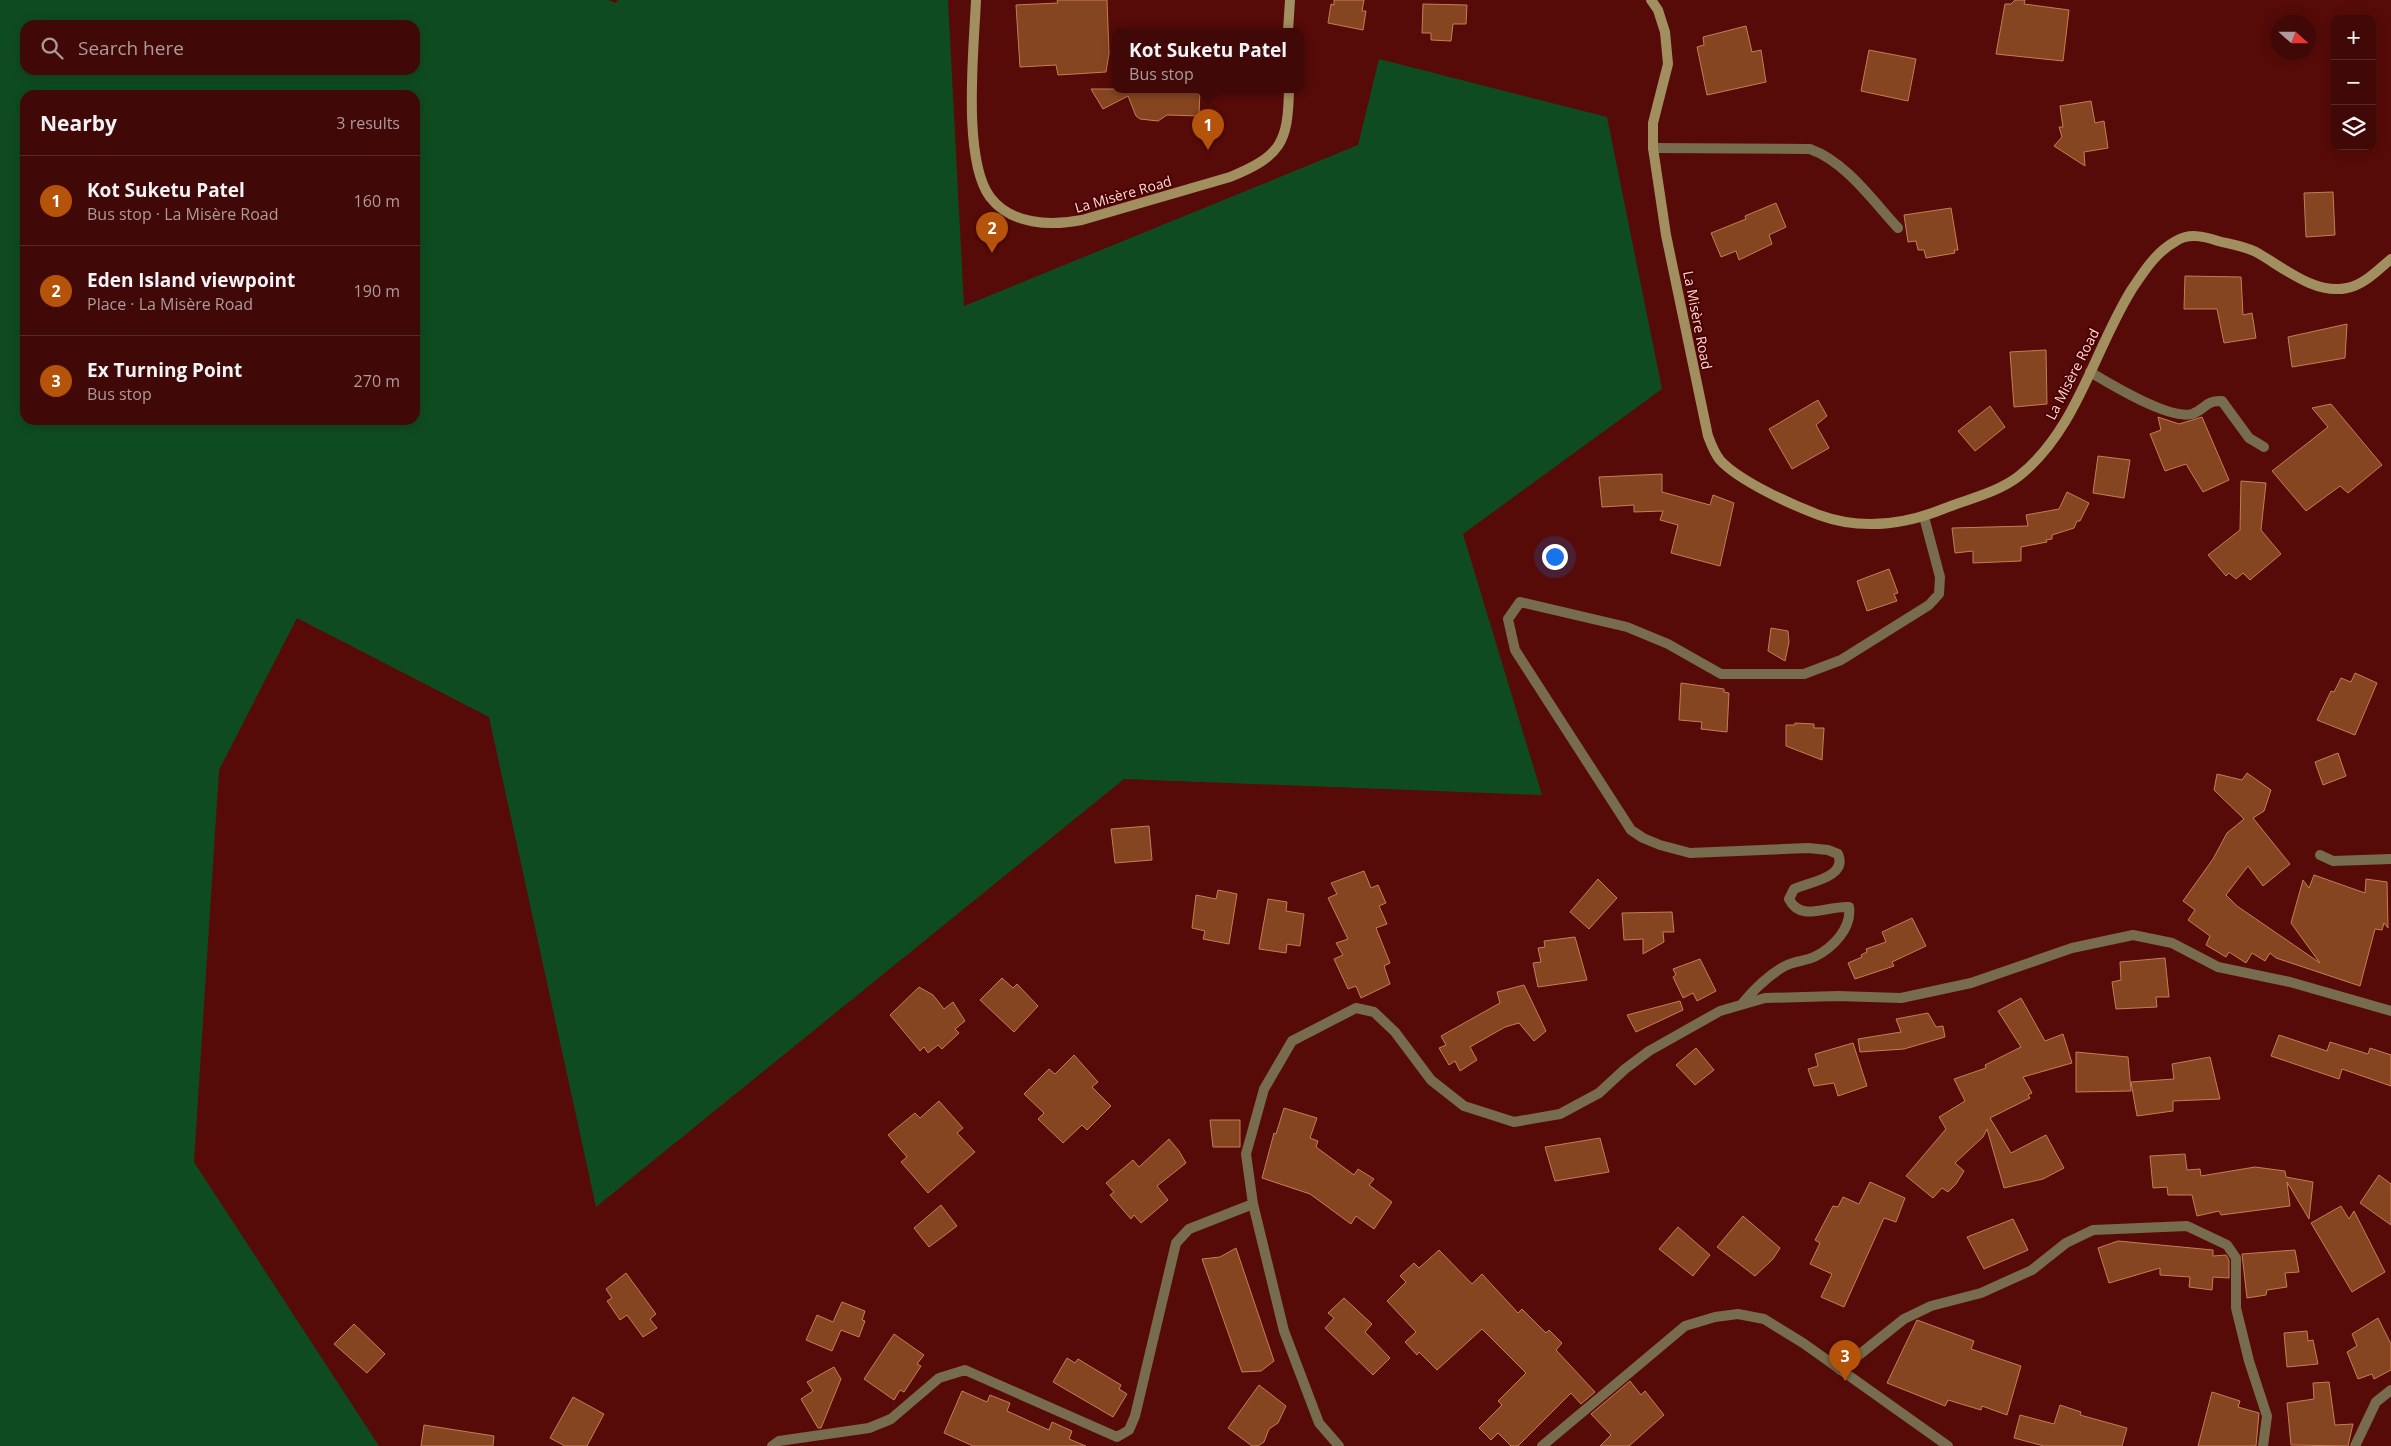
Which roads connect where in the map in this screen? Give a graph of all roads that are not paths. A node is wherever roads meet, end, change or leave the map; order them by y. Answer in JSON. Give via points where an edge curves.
{"nodes":[{"id":1,"x":976,"y":0,"type":"edge"},
{"id":2,"x":1290,"y":0,"type":"edge"},
{"id":3,"x":1651,"y":0,"type":"edge"},
{"id":4,"x":1288,"y":28,"type":"edge"},
{"id":5,"x":1289,"y":93,"type":"edge"},
{"id":6,"x":1653,"y":148,"type":"junction"},
{"id":7,"x":1898,"y":228,"type":"dead end"},
{"id":8,"x":2391,"y":259,"type":"edge"},
{"id":9,"x":2090,"y":372,"type":"junction"},
{"id":10,"x":2264,"y":447,"type":"dead end"},
{"id":11,"x":1924,"y":517,"type":"junction"},
{"id":12,"x":2320,"y":855,"type":"dead end"},
{"id":13,"x":2391,"y":859,"type":"edge"},
{"id":14,"x":1741,"y":1005,"type":"junction"},
{"id":15,"x":2391,"y":1011,"type":"edge"},
{"id":16,"x":1253,"y":1204,"type":"junction"},
{"id":17,"x":1840,"y":1370,"type":"junction"},
{"id":18,"x":2391,"y":1390,"type":"edge"},
{"id":19,"x":772,"y":1446,"type":"edge"},
{"id":20,"x":1339,"y":1446,"type":"edge"},
{"id":21,"x":1542,"y":1446,"type":"edge"},
{"id":22,"x":1948,"y":1446,"type":"edge"},
{"id":23,"x":2263,"y":1446,"type":"edge"},
{"id":24,"x":2355,"y":1446,"type":"edge"}],
"edges":[{"from":1,"to":5,"type":"main road","name":"La Misère Road","via":[[972,130],[975,154],[990,196],[1002,208],[1038,223],[1082,220],[1254,168],[1270,157],[1282,139],[1289,114]]},
{"from":2,"to":4,"type":"main road"},
{"from":3,"to":6,"type":"main road","name":"La Misère Road","via":[[1665,32],[1668,64],[1653,123]]},
{"from":6,"to":7,"type":"street","via":[[1810,149],[1825,155],[1843,170]]},
{"from":6,"to":11,"type":"main road","name":"La Misère Road","via":[[1666,235],[1701,409],[1708,436],[1719,459],[1767,491],[1831,520],[1866,525],[1901,523]]},
{"from":8,"to":9,"type":"main road","name":"La Misère Road","via":[[2368,278],[2348,288],[2328,288],[2310,283],[2253,250],[2203,236],[2184,237],[2168,246],[2145,268],[2123,304]]},
{"from":9,"to":10,"type":"street","via":[[2134,398],[2176,413],[2192,414],[2213,400],[2222,401],[2249,438]]},
{"from":9,"to":11,"type":"main road","name":"La Misère Road","via":[[2066,420],[2047,447],[2019,476],[1991,491]]},
{"from":11,"to":14,"type":"street","via":[[1940,577],[1939,594],[1929,605],[1841,660],[1804,674],[1722,674],[1668,644],[1627,627],[1520,602],[1508,619],[1515,650],[1631,830],[1660,845],[1690,853],[1808,848],[1838,854],[1840,868],[1834,875],[1794,889],[1789,899],[1793,908],[1804,913],[1849,907],[1846,929],[1813,958],[1786,965],[1763,980]]},
{"from":12,"to":13,"type":"street","via":[[2333,861]]},
{"from":14,"to":15,"type":"street","via":[[1765,998],[1901,998],[1971,983],[2072,948],[2133,935],[2172,943],[2218,967],[2290,982]]},
{"from":14,"to":16,"type":"street","via":[[1720,1011],[1649,1051],[1599,1093],[1560,1114],[1514,1122],[1464,1106],[1431,1080],[1395,1032],[1374,1012],[1356,1008],[1292,1041],[1264,1088],[1246,1154]]},
{"from":16,"to":19,"type":"street","via":[[1189,1229],[1176,1243],[1135,1416],[1129,1430],[1117,1437],[965,1370],[940,1378],[891,1420],[869,1428],[779,1441]]},
{"from":16,"to":20,"type":"street","via":[[1284,1332],[1319,1423]]},
{"from":17,"to":21,"type":"street","via":[[1764,1319],[1738,1314],[1715,1317],[1685,1326]]},
{"from":17,"to":22,"type":"street"},
{"from":17,"to":23,"type":"street","via":[[1904,1319],[1930,1306],[1981,1293],[2032,1270],[2066,1243],[2093,1230],[2187,1226],[2227,1245],[2236,1258],[2236,1308],[2248,1361],[2267,1416]]},
{"from":18,"to":24,"type":"street","via":[[2376,1402]]}]}
